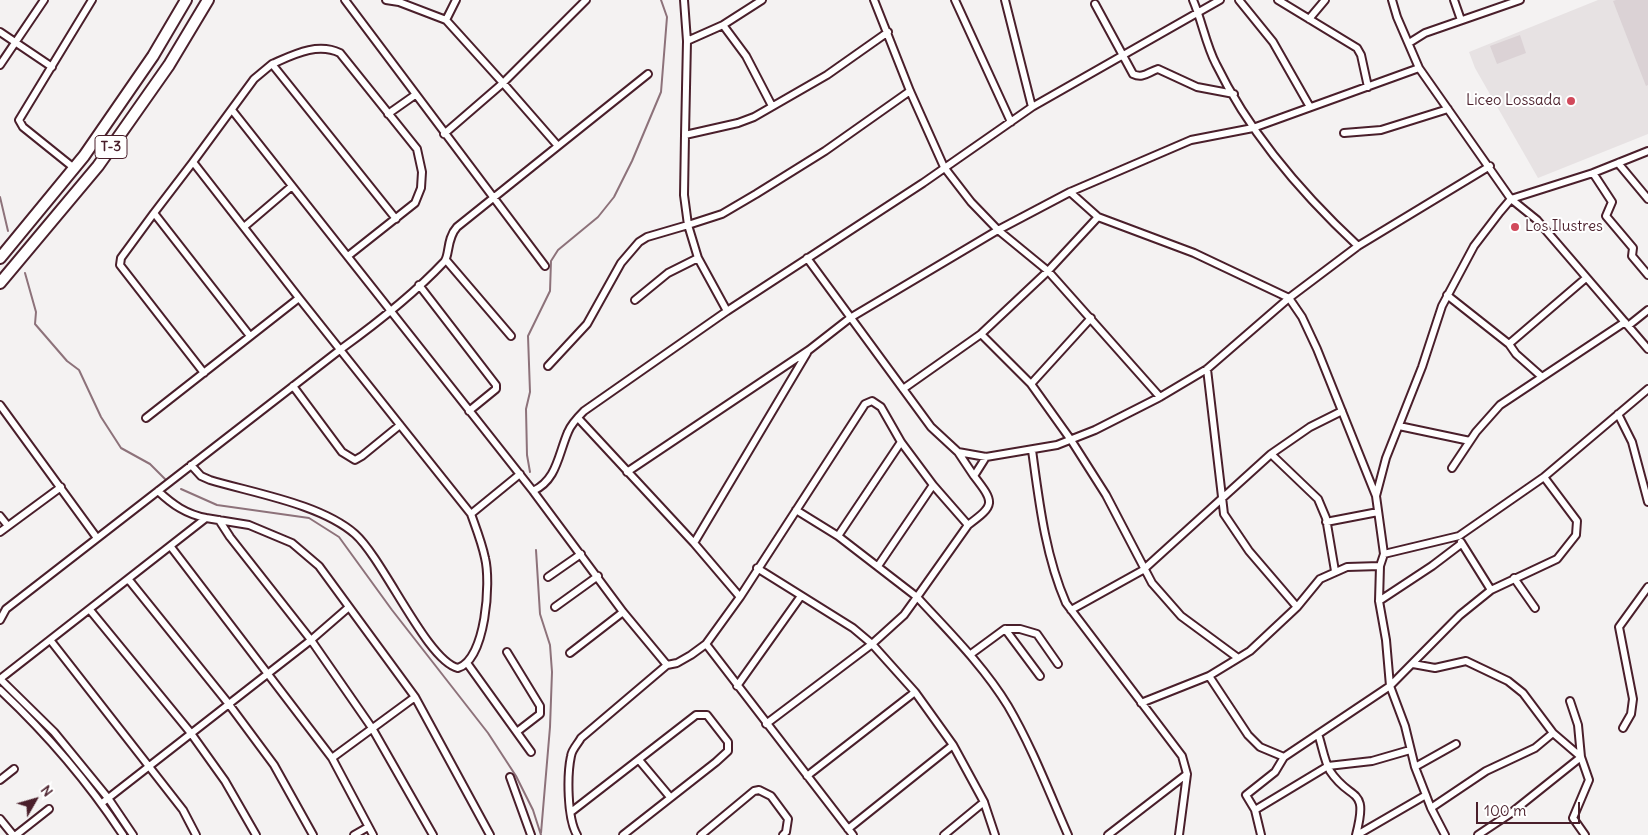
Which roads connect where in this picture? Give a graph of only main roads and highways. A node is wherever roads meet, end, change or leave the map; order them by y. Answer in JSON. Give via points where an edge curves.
{"nodes":[{"id":1,"x":186,"y":0,"type":"edge"},
{"id":2,"x":208,"y":0,"type":"edge"},
{"id":3,"x":0,"y":258,"type":"edge"},
{"id":4,"x":0,"y":283,"type":"edge"}],
"edges":[{"from":1,"to":3,"type":"main road","number":"T-3","via":[[153,56],[74,168]]},
{"from":2,"to":4,"type":"main road","number":"T-3","via":[[169,65],[98,166]]}]}
